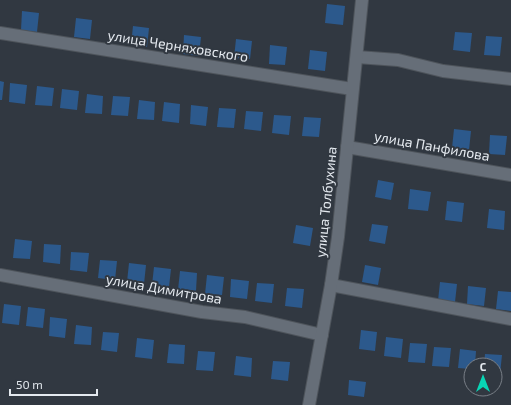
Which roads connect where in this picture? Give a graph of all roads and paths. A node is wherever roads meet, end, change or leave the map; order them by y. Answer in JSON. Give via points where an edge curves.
{"nodes":[{"id":1,"x":362,"y":0,"type":"edge"},
{"id":2,"x":0,"y":33,"type":"edge"},
{"id":3,"x":357,"y":57,"type":"junction"},
{"id":4,"x":511,"y":79,"type":"edge"},
{"id":5,"x":352,"y":89,"type":"junction"},
{"id":6,"x":347,"y":147,"type":"junction"},
{"id":7,"x":511,"y":174,"type":"edge"},
{"id":8,"x":0,"y":275,"type":"edge"},
{"id":9,"x":331,"y":285,"type":"junction"},
{"id":10,"x":511,"y":319,"type":"edge"},
{"id":11,"x":322,"y":336,"type":"junction"},
{"id":12,"x":309,"y":405,"type":"edge"}],
"edges":[{"from":1,"to":3,"type":"street","name":"улица Толбухина"},
{"from":2,"to":5,"type":"street","name":"улица Черняховского"},
{"from":3,"to":4,"type":"street","via":[[398,60],[442,71]]},
{"from":3,"to":5,"type":"street","name":"улица Толбухина"},
{"from":5,"to":6,"type":"street","name":"улица Толбухина"},
{"from":6,"to":7,"type":"street","name":"улица Панфилова"},
{"from":6,"to":9,"type":"street","name":"улица Толбухина"},
{"from":8,"to":11,"type":"street","name":"улица Димитрова","via":[[202,312],[245,317]]},
{"from":9,"to":10,"type":"street"},
{"from":9,"to":11,"type":"street","name":"улица Толбухина"},
{"from":11,"to":12,"type":"street","name":"улица Толбухина"}]}
